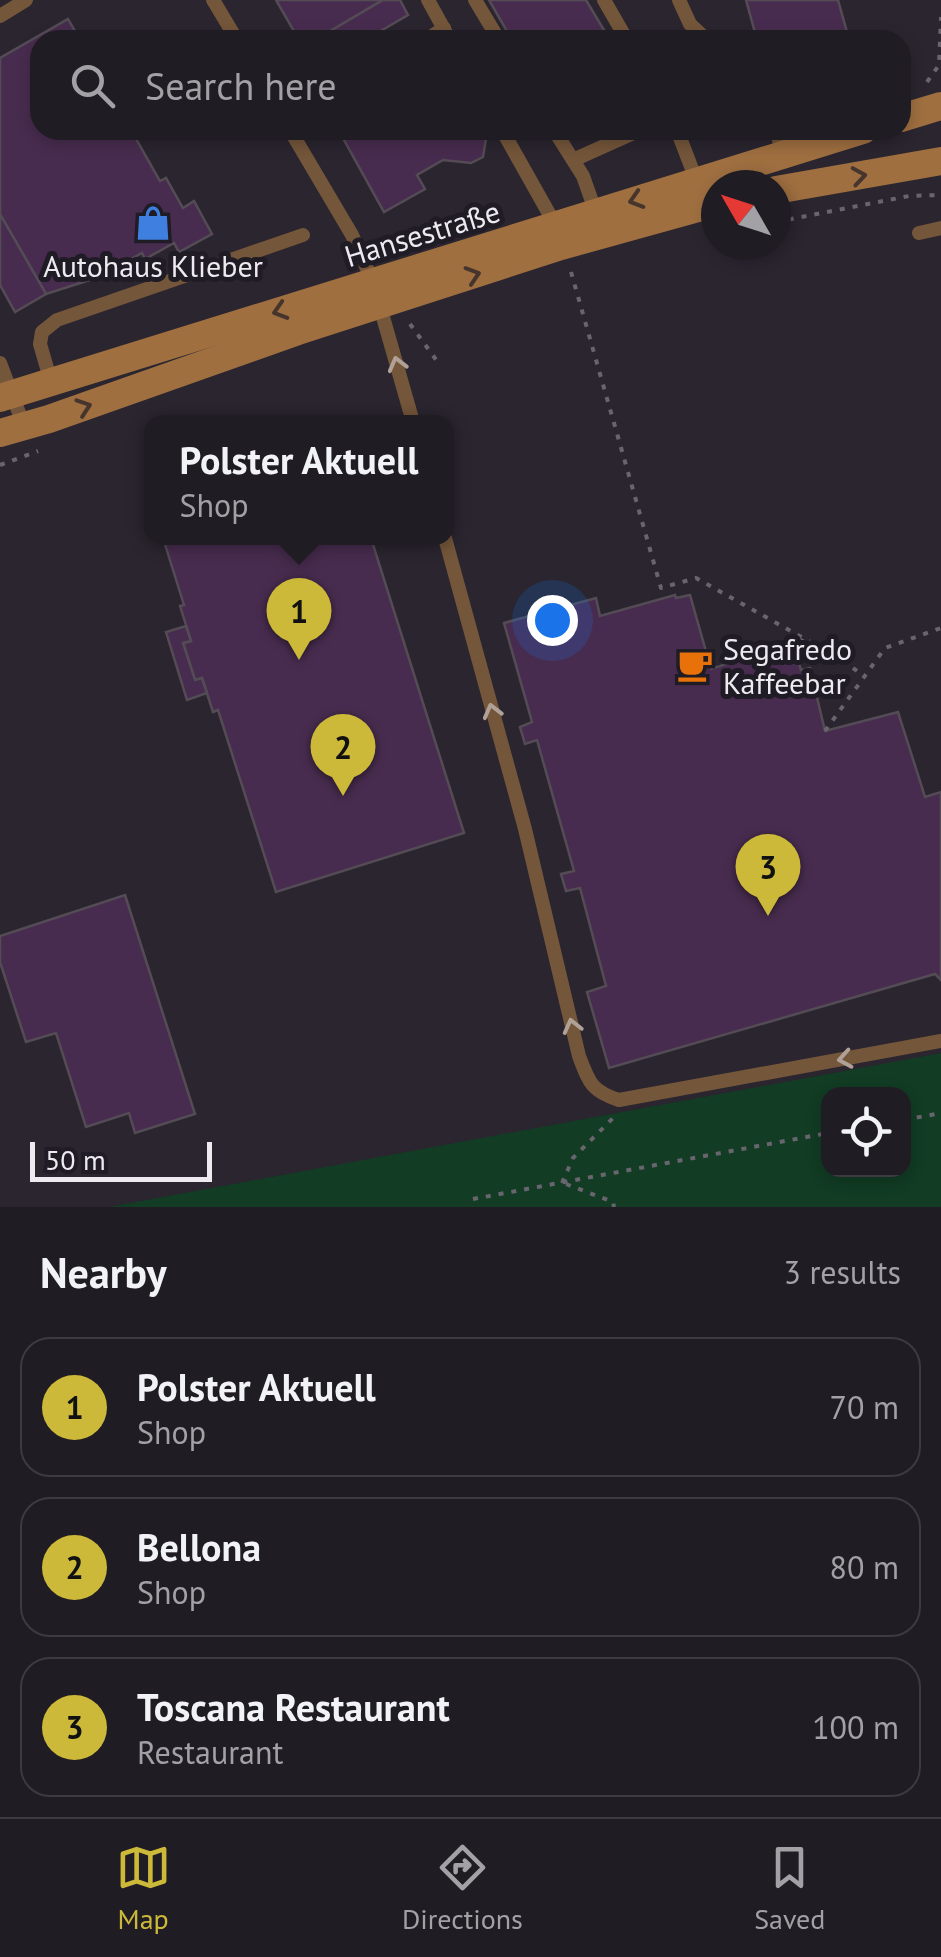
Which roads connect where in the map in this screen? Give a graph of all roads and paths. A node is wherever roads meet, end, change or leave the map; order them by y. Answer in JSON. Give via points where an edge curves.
{"nodes":[{"id":1,"x":26,"y":0,"type":"edge"},
{"id":2,"x":213,"y":0,"type":"edge"},
{"id":3,"x":428,"y":0,"type":"edge"},
{"id":4,"x":475,"y":0,"type":"edge"},
{"id":5,"x":604,"y":0,"type":"edge"},
{"id":6,"x":678,"y":0,"type":"edge"},
{"id":7,"x":0,"y":16,"type":"edge"},
{"id":8,"x":941,"y":17,"type":"edge"},
{"id":9,"x":231,"y":30,"type":"edge"},
{"id":10,"x":445,"y":30,"type":"edge"},
{"id":11,"x":493,"y":30,"type":"edge"},
{"id":12,"x":621,"y":30,"type":"edge"},
{"id":13,"x":697,"y":30,"type":"edge"},
{"id":14,"x":932,"y":95,"type":"edge"},
{"id":15,"x":911,"y":111,"type":"edge"},
{"id":16,"x":296,"y":140,"type":"edge"},
{"id":17,"x":508,"y":140,"type":"edge"},
{"id":18,"x":560,"y":140,"type":"edge"},
{"id":19,"x":618,"y":140,"type":"edge"},
{"id":20,"x":681,"y":140,"type":"edge"},
{"id":21,"x":779,"y":143,"type":"edge"},
{"id":22,"x":573,"y":160,"type":"junction"},
{"id":23,"x":941,"y":161,"type":"edge"},
{"id":24,"x":697,"y":182,"type":"junction"},
{"id":25,"x":791,"y":187,"type":"edge"},
{"id":26,"x":941,"y":195,"type":"edge"},
{"id":27,"x":701,"y":207,"type":"edge"},
{"id":28,"x":596,"y":213,"type":"junction"},
{"id":29,"x":791,"y":219,"type":"edge"},
{"id":30,"x":556,"y":226,"type":"junction"},
{"id":31,"x":941,"y":228,"type":"edge"},
{"id":32,"x":919,"y":233,"type":"dead end"},
{"id":33,"x":303,"y":235,"type":"dead end"},
{"id":34,"x":571,"y":272,"type":"dead end"},
{"id":35,"x":380,"y":306,"type":"junction"},
{"id":36,"x":437,"y":360,"type":"dead end"},
{"id":37,"x":0,"y":363,"type":"edge"},
{"id":38,"x":51,"y":382,"type":"junction"},
{"id":39,"x":7,"y":396,"type":"edge"},
{"id":40,"x":411,"y":415,"type":"edge"},
{"id":41,"x":12,"y":429,"type":"edge"},
{"id":42,"x":51,"y":447,"type":"dead end"},
{"id":43,"x":0,"y":465,"type":"edge"},
{"id":44,"x":447,"y":545,"type":"edge"},
{"id":45,"x":941,"y":628,"type":"edge"},
{"id":46,"x":804,"y":639,"type":"junction"},
{"id":47,"x":796,"y":652,"type":"dead end"},
{"id":48,"x":864,"y":676,"type":"junction"},
{"id":49,"x":825,"y":731,"type":"dead end"},
{"id":50,"x":941,"y":1041,"type":"edge"},
{"id":51,"x":620,"y":1100,"type":"junction"},
{"id":52,"x":941,"y":1112,"type":"edge"},
{"id":53,"x":911,"y":1118,"type":"edge"},
{"id":54,"x":821,"y":1135,"type":"edge"},
{"id":55,"x":562,"y":1183,"type":"junction"},
{"id":56,"x":474,"y":1199,"type":"dead end"},
{"id":57,"x":614,"y":1207,"type":"edge"}],
"edges":[{"from":1,"to":7,"type":"lane"},
{"from":2,"to":9,"type":"lane"},
{"from":3,"to":10,"type":"lane"},
{"from":4,"to":11,"type":"lane"},
{"from":5,"to":12,"type":"lane"},
{"from":6,"to":13,"type":"lane"},
{"from":8,"to":14,"type":"path"},
{"from":14,"to":15,"type":"main road"},
{"from":16,"to":35,"type":"lane","via":[[352,235]]},
{"from":17,"to":30,"type":"lane"},
{"from":18,"to":22,"type":"lane"},
{"from":19,"to":22,"type":"lane"},
{"from":20,"to":24,"type":"lane"},
{"from":21,"to":24,"type":"main road","name":"Hansestraße"},
{"from":22,"to":28,"type":"lane"},
{"from":25,"to":23,"type":"main road","one_way":true},
{"from":24,"to":28,"type":"main road","name":"Hansestraße","one_way":true},
{"from":26,"to":29,"type":"path"},
{"from":35,"to":27,"type":"main road","name":"Hansestraße","one_way":true},
{"from":28,"to":30,"type":"main road","name":"Hansestraße"},
{"from":30,"to":35,"type":"main road","name":"Hansestraße"},
{"from":31,"to":32,"type":"lane"},
{"from":33,"to":38,"type":"lane","via":[[57,320],[42,332],[40,344]]},
{"from":34,"to":46,"type":"path","via":[[661,588],[696,578]]},
{"from":35,"to":36,"type":"path","via":[[408,322]]},
{"from":35,"to":38,"type":"main road","name":"Hansestraße","one_way":true},
{"from":40,"to":35,"type":"lane","one_way":true},
{"from":41,"to":35,"type":"main road","name":"Hansestraße","one_way":true},
{"from":37,"to":39,"type":"lane"},
{"from":38,"to":39,"type":"main road","name":"Hansestraße"},
{"from":39,"to":41,"type":"lane"},
{"from":42,"to":43,"type":"path"},
{"from":51,"to":44,"type":"lane","one_way":true,"via":[[590,1084],[579,1056]]},
{"from":45,"to":48,"type":"path","via":[[885,648]]},
{"from":46,"to":47,"type":"path"},
{"from":46,"to":48,"type":"path"},
{"from":48,"to":49,"type":"path"},
{"from":50,"to":51,"type":"lane","one_way":true},
{"from":51,"to":55,"type":"path","via":[[614,1118],[573,1158]]},
{"from":52,"to":53,"type":"path"},
{"from":54,"to":55,"type":"path"},
{"from":55,"to":56,"type":"path"},
{"from":55,"to":57,"type":"path"}]}
